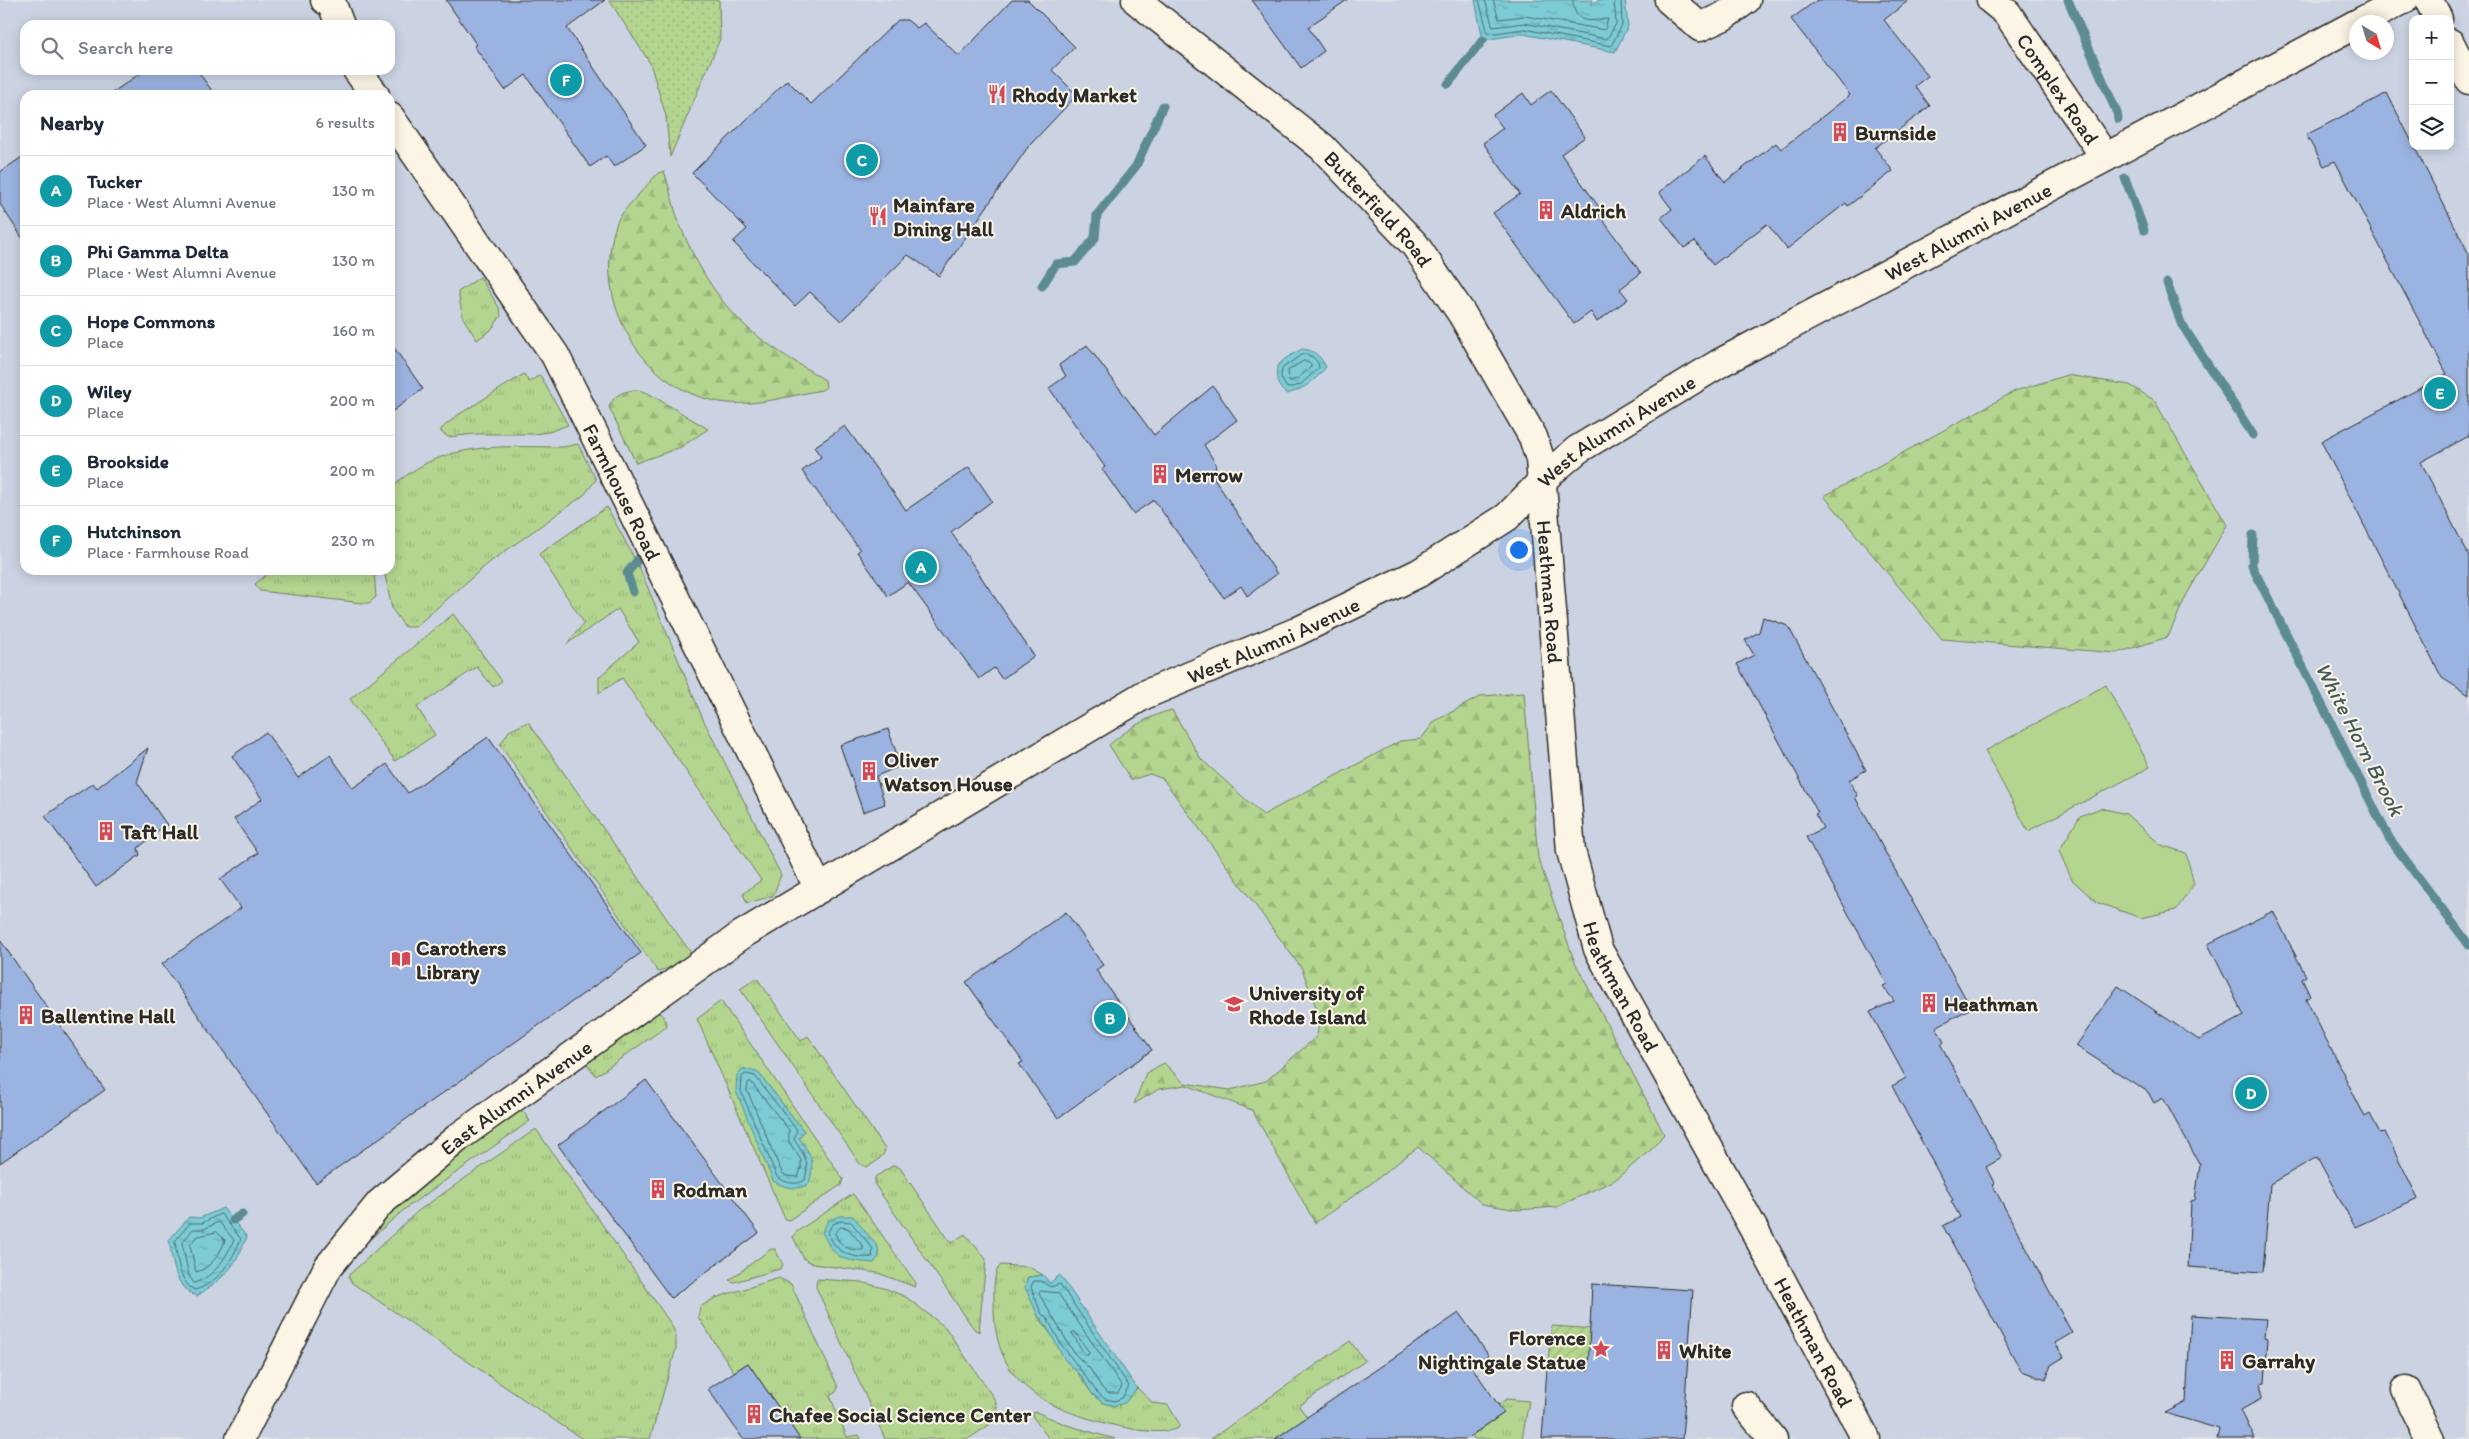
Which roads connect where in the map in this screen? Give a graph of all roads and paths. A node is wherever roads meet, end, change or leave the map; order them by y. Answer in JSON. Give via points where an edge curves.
{"nodes":[{"id":1,"x":325,"y":0,"type":"edge"},
{"id":2,"x":1136,"y":0,"type":"edge"},
{"id":3,"x":1669,"y":0,"type":"edge"},
{"id":4,"x":1746,"y":0,"type":"edge"},
{"id":5,"x":2403,"y":0,"type":"edge"},
{"id":6,"x":2429,"y":0,"type":"edge"},
{"id":7,"x":1999,"y":7,"type":"edge"},
{"id":8,"x":2374,"y":15,"type":"edge"},
{"id":9,"x":2436,"y":15,"type":"edge"},
{"id":10,"x":338,"y":20,"type":"edge"},
{"id":11,"x":2349,"y":28,"type":"edge"},
{"id":12,"x":2454,"y":51,"type":"edge"},
{"id":13,"x":361,"y":75,"type":"edge"},
{"id":14,"x":2469,"y":80,"type":"edge"},
{"id":15,"x":371,"y":90,"type":"edge"},
{"id":16,"x":395,"y":124,"type":"edge"},
{"id":17,"x":2105,"y":157,"type":"junction"},
{"id":18,"x":1541,"y":482,"type":"junction"},
{"id":19,"x":886,"y":848,"type":"joint"},
{"id":20,"x":819,"y":889,"type":"junction"},
{"id":21,"x":2406,"y":1390,"type":"dead end"},
{"id":22,"x":1746,"y":1406,"type":"dead end"},
{"id":23,"x":240,"y":1439,"type":"edge"},
{"id":24,"x":1773,"y":1439,"type":"edge"},
{"id":25,"x":1866,"y":1439,"type":"edge"},
{"id":26,"x":2430,"y":1439,"type":"edge"}],
"edges":[{"from":1,"to":10,"type":"street","via":[[332,4]]},
{"from":2,"to":18,"type":"street","name":"Butterfield Road","via":[[1322,147],[1415,245],[1462,314],[1533,437],[1540,459]]},
{"from":3,"to":4,"type":"street","via":[[1700,27],[1724,16]]},
{"from":5,"to":8,"type":"street"},
{"from":6,"to":9,"type":"street"},
{"from":7,"to":17,"type":"street","name":"Complex Road"},
{"from":11,"to":17,"type":"street","name":"West Alumni Avenue"},
{"from":12,"to":14,"type":"street"},
{"from":13,"to":15,"type":"street"},
{"from":16,"to":20,"type":"street","name":"Farmhouse Road","via":[[555,355]]},
{"from":17,"to":18,"type":"street","name":"West Alumni Avenue","via":[[1714,367],[1583,446]]},
{"from":18,"to":19,"type":"street","name":"West Alumni Avenue","via":[[1518,509],[1419,572],[1296,632],[1144,695]]},
{"from":18,"to":25,"type":"street","name":"Heathman Road","via":[[1571,851],[1598,949]]},
{"from":19,"to":20,"type":"street","name":"East Alumni Avenue"},
{"from":20,"to":23,"type":"street","name":"East Alumni Avenue","via":[[705,960],[517,1093],[380,1203],[328,1267]]},
{"from":21,"to":26,"type":"street"},
{"from":22,"to":24,"type":"street"}]}
